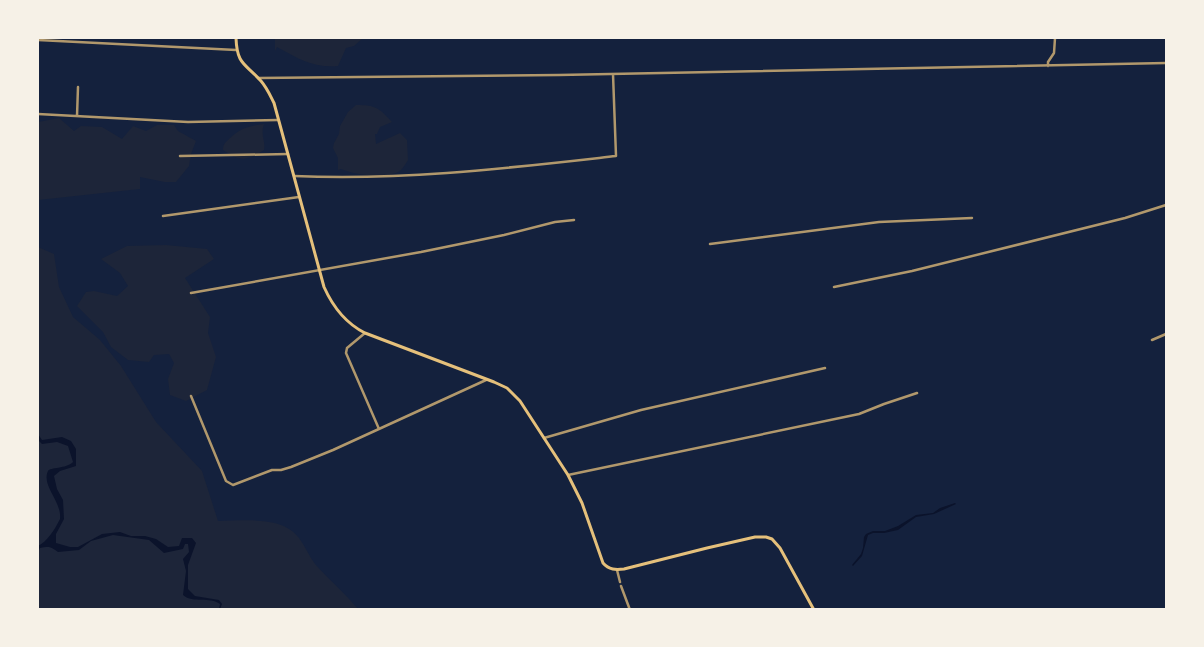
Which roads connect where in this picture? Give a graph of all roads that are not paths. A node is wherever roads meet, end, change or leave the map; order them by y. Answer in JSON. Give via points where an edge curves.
{"nodes":[{"id":1,"x":236,"y":38,"type":"edge"},
{"id":2,"x":1055,"y":38,"type":"edge"},
{"id":3,"x":38,"y":40,"type":"edge"},
{"id":4,"x":236,"y":50,"type":"junction"},
{"id":5,"x":1166,"y":63,"type":"edge"},
{"id":6,"x":1048,"y":66,"type":"junction"},
{"id":7,"x":613,"y":74,"type":"junction"},
{"id":8,"x":258,"y":78,"type":"junction"},
{"id":9,"x":78,"y":87,"type":"dead end"},
{"id":10,"x":38,"y":114,"type":"edge"},
{"id":11,"x":77,"y":116,"type":"junction"},
{"id":12,"x":279,"y":120,"type":"junction"},
{"id":13,"x":288,"y":154,"type":"junction"},
{"id":14,"x":180,"y":156,"type":"dead end"},
{"id":15,"x":294,"y":176,"type":"junction"},
{"id":16,"x":299,"y":197,"type":"junction"},
{"id":17,"x":1166,"y":205,"type":"edge"},
{"id":18,"x":163,"y":216,"type":"dead end"},
{"id":19,"x":972,"y":218,"type":"dead end"},
{"id":20,"x":574,"y":220,"type":"dead end"},
{"id":21,"x":710,"y":244,"type":"dead end"},
{"id":22,"x":319,"y":270,"type":"junction"},
{"id":23,"x":834,"y":287,"type":"dead end"},
{"id":24,"x":191,"y":293,"type":"dead end"},
{"id":25,"x":366,"y":333,"type":"junction"},
{"id":26,"x":1166,"y":334,"type":"edge"},
{"id":27,"x":1152,"y":340,"type":"dead end"},
{"id":28,"x":825,"y":368,"type":"dead end"},
{"id":29,"x":488,"y":379,"type":"junction"},
{"id":30,"x":917,"y":393,"type":"dead end"},
{"id":31,"x":191,"y":396,"type":"dead end"},
{"id":32,"x":379,"y":430,"type":"junction"},
{"id":33,"x":544,"y":438,"type":"junction"},
{"id":34,"x":568,"y":475,"type":"junction"},
{"id":35,"x":617,"y":570,"type":"junction"},
{"id":36,"x":630,"y":610,"type":"edge"},
{"id":37,"x":814,"y":610,"type":"edge"}],
"edges":[{"from":1,"to":4,"type":"main road"},
{"from":2,"to":6,"type":"street","via":[[1054,53]]},
{"from":3,"to":4,"type":"street"},
{"from":4,"to":8,"type":"main road","via":[[242,63]]},
{"from":5,"to":6,"type":"street"},
{"from":6,"to":7,"type":"street"},
{"from":7,"to":8,"type":"street"},
{"from":7,"to":15,"type":"street","via":[[616,156],[495,170],[342,178]]},
{"from":8,"to":12,"type":"main road","via":[[269,92]]},
{"from":9,"to":11,"type":"street"},
{"from":10,"to":11,"type":"street"},
{"from":11,"to":12,"type":"street","via":[[188,122]]},
{"from":12,"to":13,"type":"main road"},
{"from":13,"to":14,"type":"street"},
{"from":13,"to":15,"type":"main road"},
{"from":15,"to":16,"type":"main road"},
{"from":16,"to":18,"type":"street"},
{"from":16,"to":22,"type":"main road"},
{"from":17,"to":23,"type":"street","via":[[912,271]]},
{"from":19,"to":21,"type":"street","via":[[879,222]]},
{"from":20,"to":22,"type":"street"},
{"from":22,"to":24,"type":"street"},
{"from":22,"to":25,"type":"main road","via":[[340,314]]},
{"from":25,"to":29,"type":"main road"},
{"from":25,"to":32,"type":"street","via":[[347,348],[346,353]]},
{"from":26,"to":27,"type":"street"},
{"from":28,"to":33,"type":"street","via":[[641,410]]},
{"from":29,"to":32,"type":"street"},
{"from":29,"to":33,"type":"main road","via":[[513,393]]},
{"from":30,"to":34,"type":"street","via":[[859,414]]},
{"from":31,"to":32,"type":"street","via":[[226,480],[233,485],[272,470],[291,467]]},
{"from":33,"to":34,"type":"main road"},
{"from":34,"to":35,"type":"main road","via":[[582,503],[603,563]]},
{"from":35,"to":36,"type":"street"},
{"from":35,"to":37,"type":"main road","via":[[766,537],[780,548]]}]}
